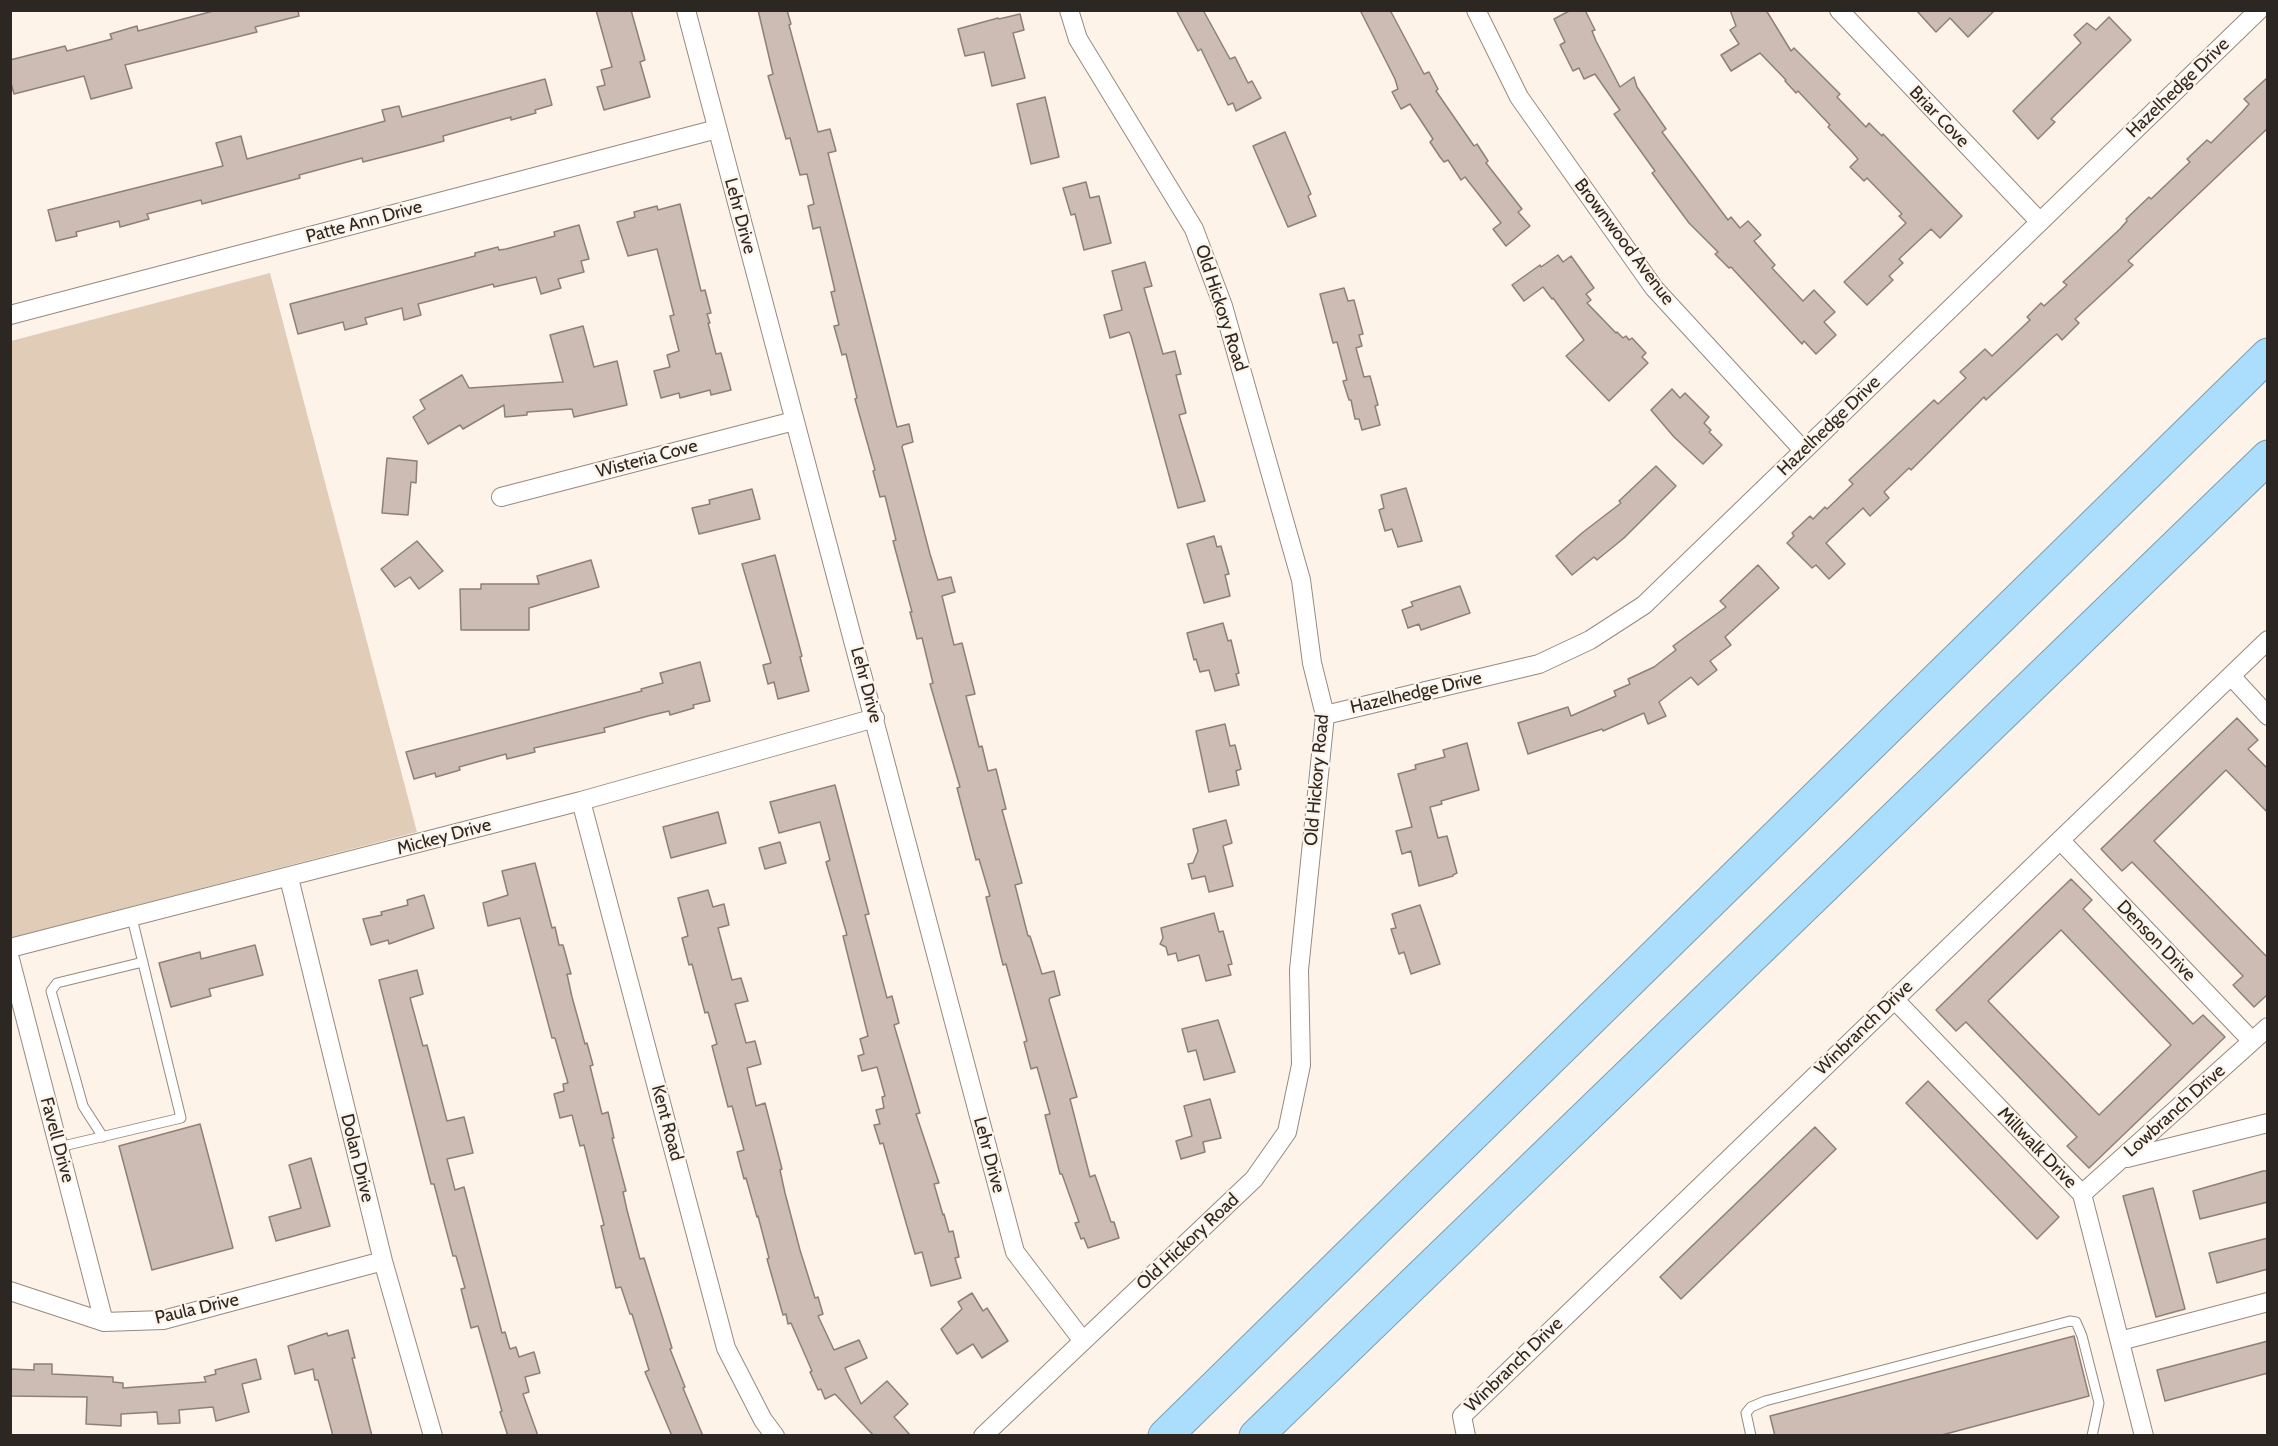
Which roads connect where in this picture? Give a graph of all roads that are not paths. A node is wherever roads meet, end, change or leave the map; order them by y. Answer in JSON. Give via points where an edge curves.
{"nodes":[{"id":1,"x":686,"y":10,"type":"edge"},
{"id":2,"x":1069,"y":10,"type":"edge"},
{"id":3,"x":1476,"y":10,"type":"edge"},
{"id":4,"x":1839,"y":10,"type":"edge"},
{"id":5,"x":2259,"y":10,"type":"edge"},
{"id":6,"x":717,"y":129,"type":"junction"},
{"id":7,"x":2040,"y":222,"type":"junction"},
{"id":8,"x":10,"y":315,"type":"edge"},
{"id":9,"x":2268,"y":355,"type":"edge"},
{"id":10,"x":794,"y":421,"type":"junction"},
{"id":11,"x":1803,"y":450,"type":"junction"},
{"id":12,"x":2268,"y":457,"type":"edge"},
{"id":13,"x":501,"y":497,"type":"dead end"},
{"id":14,"x":2268,"y":640,"type":"edge"},
{"id":15,"x":2230,"y":676,"type":"junction"},
{"id":16,"x":1325,"y":715,"type":"junction"},
{"id":17,"x":2268,"y":716,"type":"edge"},
{"id":18,"x":875,"y":718,"type":"junction"},
{"id":19,"x":582,"y":801,"type":"junction"},
{"id":20,"x":2060,"y":840,"type":"junction"},
{"id":21,"x":289,"y":878,"type":"junction"},
{"id":22,"x":132,"y":918,"type":"junction"},
{"id":23,"x":10,"y":948,"type":"edge"},
{"id":24,"x":10,"y":959,"type":"edge"},
{"id":25,"x":142,"y":962,"type":"junction"},
{"id":26,"x":1894,"y":999,"type":"junction"},
{"id":27,"x":2268,"y":1027,"type":"edge"},
{"id":28,"x":2252,"y":1041,"type":"junction"},
{"id":29,"x":2268,"y":1123,"type":"edge"},
{"id":30,"x":104,"y":1137,"type":"junction"},
{"id":31,"x":59,"y":1148,"type":"junction"},
{"id":32,"x":2123,"y":1159,"type":"junction"},
{"id":33,"x":2082,"y":1194,"type":"junction"},
{"id":34,"x":383,"y":1261,"type":"junction"},
{"id":35,"x":10,"y":1292,"type":"edge"},
{"id":36,"x":2268,"y":1302,"type":"edge"},
{"id":37,"x":104,"y":1322,"type":"junction"},
{"id":38,"x":1083,"y":1341,"type":"junction"},
{"id":39,"x":2120,"y":1341,"type":"junction"},
{"id":40,"x":2089,"y":1435,"type":"edge"},
{"id":41,"x":433,"y":1436,"type":"edge"},
{"id":42,"x":775,"y":1436,"type":"edge"},
{"id":43,"x":982,"y":1436,"type":"edge"},
{"id":44,"x":1165,"y":1436,"type":"edge"},
{"id":45,"x":1256,"y":1436,"type":"edge"},
{"id":46,"x":1466,"y":1436,"type":"edge"},
{"id":47,"x":1751,"y":1436,"type":"edge"},
{"id":48,"x":2144,"y":1436,"type":"edge"}],
"edges":[{"from":1,"to":6,"type":"street","name":"Lehr Drive"},
{"from":2,"to":16,"type":"street","name":"Old Hickory Road","via":[[1078,39],[1194,229],[1223,306],[1301,580],[1312,663]]},
{"from":3,"to":11,"type":"street","name":"Brownwood Avenue","via":[[1519,97],[1654,288]]},
{"from":4,"to":7,"type":"street","name":"Briar Cove"},
{"from":5,"to":7,"type":"street","name":"Hazelhedge Drive"},
{"from":6,"to":8,"type":"street","name":"Patte Ann Drive"},
{"from":6,"to":10,"type":"street","name":"Lehr Drive"},
{"from":7,"to":11,"type":"street","name":"Hazelhedge Drive"},
{"from":9,"to":44,"type":"highway"},
{"from":10,"to":13,"type":"street","name":"Wisteria Cove"},
{"from":10,"to":18,"type":"street","name":"Lehr Drive"},
{"from":11,"to":16,"type":"street","name":"Hazelhedge Drive","via":[[1644,605],[1590,640],[1539,664]]},
{"from":12,"to":45,"type":"highway"},
{"from":14,"to":15,"type":"street","name":"Winbranch Drive"},
{"from":15,"to":17,"type":"street"},
{"from":15,"to":20,"type":"street","name":"Winbranch Drive"},
{"from":16,"to":38,"type":"street","name":"Old Hickory Road","via":[[1299,970],[1301,1065],[1287,1132],[1254,1179]]},
{"from":18,"to":19,"type":"street","name":"Mickey Drive"},
{"from":18,"to":38,"type":"street","name":"Lehr Drive","via":[[1015,1252]]},
{"from":19,"to":21,"type":"street","name":"Mickey Drive"},
{"from":19,"to":42,"type":"street","name":"Kent Road","via":[[726,1348]]},
{"from":20,"to":26,"type":"street","name":"Winbranch Drive"},
{"from":20,"to":28,"type":"street","name":"Denson Drive"},
{"from":21,"to":22,"type":"street","name":"Mickey Drive"},
{"from":21,"to":34,"type":"street","name":"Dolan Drive"},
{"from":22,"to":23,"type":"street","name":"Mickey Drive"},
{"from":22,"to":25,"type":"lane"},
{"from":24,"to":31,"type":"street","name":"Favell Drive"},
{"from":25,"to":30,"type":"lane","via":[[181,1118]]},
{"from":25,"to":30,"type":"lane","via":[[57,983],[51,990],[83,1106]]},
{"from":26,"to":33,"type":"street","name":"Millwalk Drive"},
{"from":26,"to":46,"type":"street","name":"Winbranch Drive","via":[[1462,1416]]},
{"from":27,"to":28,"type":"street","name":"Lowbranch Drive"},
{"from":28,"to":32,"type":"street","name":"Lowbranch Drive"},
{"from":29,"to":32,"type":"street"},
{"from":30,"to":31,"type":"lane"},
{"from":31,"to":37,"type":"street","name":"Favell Drive"},
{"from":32,"to":33,"type":"street","name":"Lowbranch Drive"},
{"from":33,"to":39,"type":"street","name":"Millwalk Drive"},
{"from":34,"to":37,"type":"street","name":"Paula Drive","via":[[163,1320]]},
{"from":34,"to":41,"type":"street","name":"Dolan Drive"},
{"from":35,"to":37,"type":"street","name":"Paula Drive"},
{"from":36,"to":39,"type":"street"},
{"from":38,"to":43,"type":"street","name":"Old Hickory Road"},
{"from":39,"to":48,"type":"street","name":"Millwalk Drive"},
{"from":40,"to":47,"type":"lane","via":[[2099,1403],[2082,1336],[2076,1322],[2070,1320],[1765,1401],[1746,1413]]}]}
